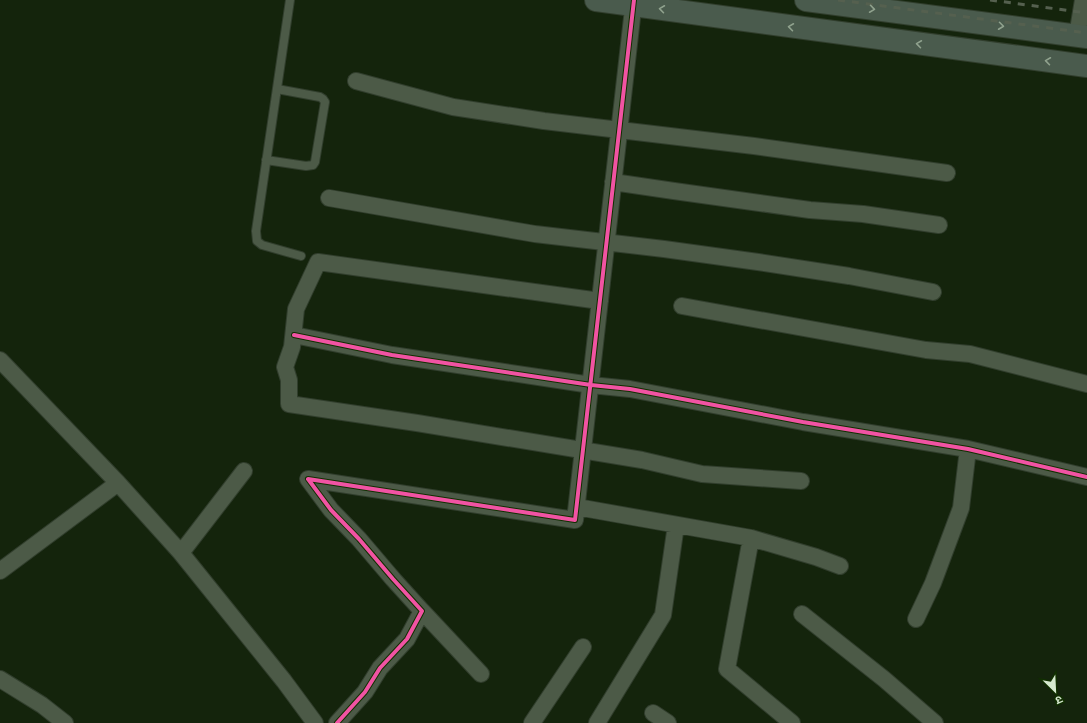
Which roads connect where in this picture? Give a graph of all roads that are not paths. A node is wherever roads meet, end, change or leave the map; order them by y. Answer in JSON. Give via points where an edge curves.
{"nodes":[{"id":1,"x":290,"y":0,"type":"edge"},
{"id":2,"x":596,"y":0,"type":"edge"},
{"id":3,"x":806,"y":0,"type":"edge"},
{"id":4,"x":1083,"y":0,"type":"edge"},
{"id":5,"x":633,"y":3,"type":"edge"},
{"id":6,"x":1082,"y":37,"type":"edge"},
{"id":7,"x":1087,"y":66,"type":"edge"},
{"id":8,"x":356,"y":81,"type":"dead end"},
{"id":9,"x":277,"y":89,"type":"junction"},
{"id":10,"x":619,"y":130,"type":"junction"},
{"id":11,"x":266,"y":160,"type":"junction"},
{"id":12,"x":947,"y":173,"type":"dead end"},
{"id":13,"x":613,"y":182,"type":"junction"},
{"id":14,"x":329,"y":198,"type":"dead end"},
{"id":15,"x":939,"y":226,"type":"dead end"},
{"id":16,"x":606,"y":243,"type":"junction"},
{"id":17,"x":301,"y":256,"type":"dead end"},
{"id":18,"x":932,"y":292,"type":"dead end"},
{"id":19,"x":600,"y":301,"type":"junction"},
{"id":20,"x":682,"y":306,"type":"dead end"},
{"id":21,"x":294,"y":335,"type":"junction"},
{"id":22,"x":0,"y":360,"type":"edge"},
{"id":23,"x":1087,"y":384,"type":"edge"},
{"id":24,"x":591,"y":385,"type":"junction"},
{"id":25,"x":968,"y":449,"type":"junction"},
{"id":26,"x":583,"y":451,"type":"junction"},
{"id":27,"x":244,"y":471,"type":"dead end"},
{"id":28,"x":1087,"y":477,"type":"edge"},
{"id":29,"x":801,"y":481,"type":"dead end"},
{"id":30,"x":118,"y":484,"type":"junction"},
{"id":31,"x":577,"y":507,"type":"junction"},
{"id":32,"x":676,"y":525,"type":"junction"},
{"id":33,"x":751,"y":538,"type":"junction"},
{"id":34,"x":182,"y":552,"type":"junction"},
{"id":35,"x":840,"y":566,"type":"dead end"},
{"id":36,"x":0,"y":571,"type":"edge"},
{"id":37,"x":422,"y":611,"type":"junction"},
{"id":38,"x":802,"y":614,"type":"dead end"},
{"id":39,"x":916,"y":619,"type":"dead end"},
{"id":40,"x":583,"y":647,"type":"dead end"},
{"id":41,"x":481,"y":674,"type":"dead end"},
{"id":42,"x":0,"y":678,"type":"edge"},
{"id":43,"x":653,"y":713,"type":"dead end"},
{"id":44,"x":65,"y":723,"type":"edge"},
{"id":45,"x":315,"y":723,"type":"edge"},
{"id":46,"x":337,"y":723,"type":"edge"},
{"id":47,"x":532,"y":723,"type":"edge"},
{"id":48,"x":597,"y":723,"type":"edge"},
{"id":49,"x":668,"y":723,"type":"edge"},
{"id":50,"x":792,"y":723,"type":"edge"},
{"id":51,"x":935,"y":723,"type":"edge"}],
"edges":[{"from":1,"to":9,"type":"lane"},
{"from":2,"to":5,"type":"main road"},
{"from":3,"to":6,"type":"main road","one_way":true},
{"from":4,"to":6,"type":"street"},
{"from":7,"to":5,"type":"main road","one_way":true},
{"from":5,"to":10,"type":"street"},
{"from":8,"to":10,"type":"street","via":[[454,107]]},
{"from":9,"to":11,"type":"lane"},
{"from":9,"to":11,"type":"lane","via":[[320,97],[325,102],[313,165]]},
{"from":10,"to":12,"type":"street"},
{"from":10,"to":13,"type":"street"},
{"from":11,"to":17,"type":"lane","via":[[256,230],[257,241],[262,245]]},
{"from":13,"to":15,"type":"street"},
{"from":13,"to":16,"type":"street"},
{"from":14,"to":16,"type":"street","via":[[535,234]]},
{"from":16,"to":18,"type":"street","via":[[849,276]]},
{"from":16,"to":19,"type":"street"},
{"from":19,"to":21,"type":"street","via":[[318,262],[296,309]]},
{"from":19,"to":24,"type":"street"},
{"from":20,"to":23,"type":"street","via":[[926,350],[970,354]]},
{"from":21,"to":24,"type":"street","via":[[392,355]]},
{"from":21,"to":26,"type":"street","via":[[285,367],[289,380],[289,404]]},
{"from":22,"to":30,"type":"street"},
{"from":24,"to":25,"type":"street","via":[[630,389],[803,422]]},
{"from":24,"to":26,"type":"street"},
{"from":25,"to":28,"type":"street"},
{"from":25,"to":39,"type":"street","via":[[961,508],[933,583]]},
{"from":26,"to":29,"type":"street","via":[[642,460],[702,474]]},
{"from":26,"to":31,"type":"street"},
{"from":27,"to":34,"type":"street"},
{"from":30,"to":34,"type":"street"},
{"from":30,"to":36,"type":"street"},
{"from":31,"to":32,"type":"street"},
{"from":31,"to":37,"type":"street","via":[[575,520],[308,479],[331,510]]},
{"from":32,"to":33,"type":"street"},
{"from":32,"to":48,"type":"street","via":[[663,615]]},
{"from":33,"to":35,"type":"street"},
{"from":33,"to":50,"type":"street","via":[[727,669]]},
{"from":34,"to":45,"type":"street"},
{"from":37,"to":41,"type":"street"},
{"from":37,"to":46,"type":"street","via":[[408,638],[380,668],[365,692]]},
{"from":38,"to":51,"type":"street"},
{"from":40,"to":47,"type":"street"},
{"from":42,"to":44,"type":"street"},
{"from":43,"to":49,"type":"street"}]}
